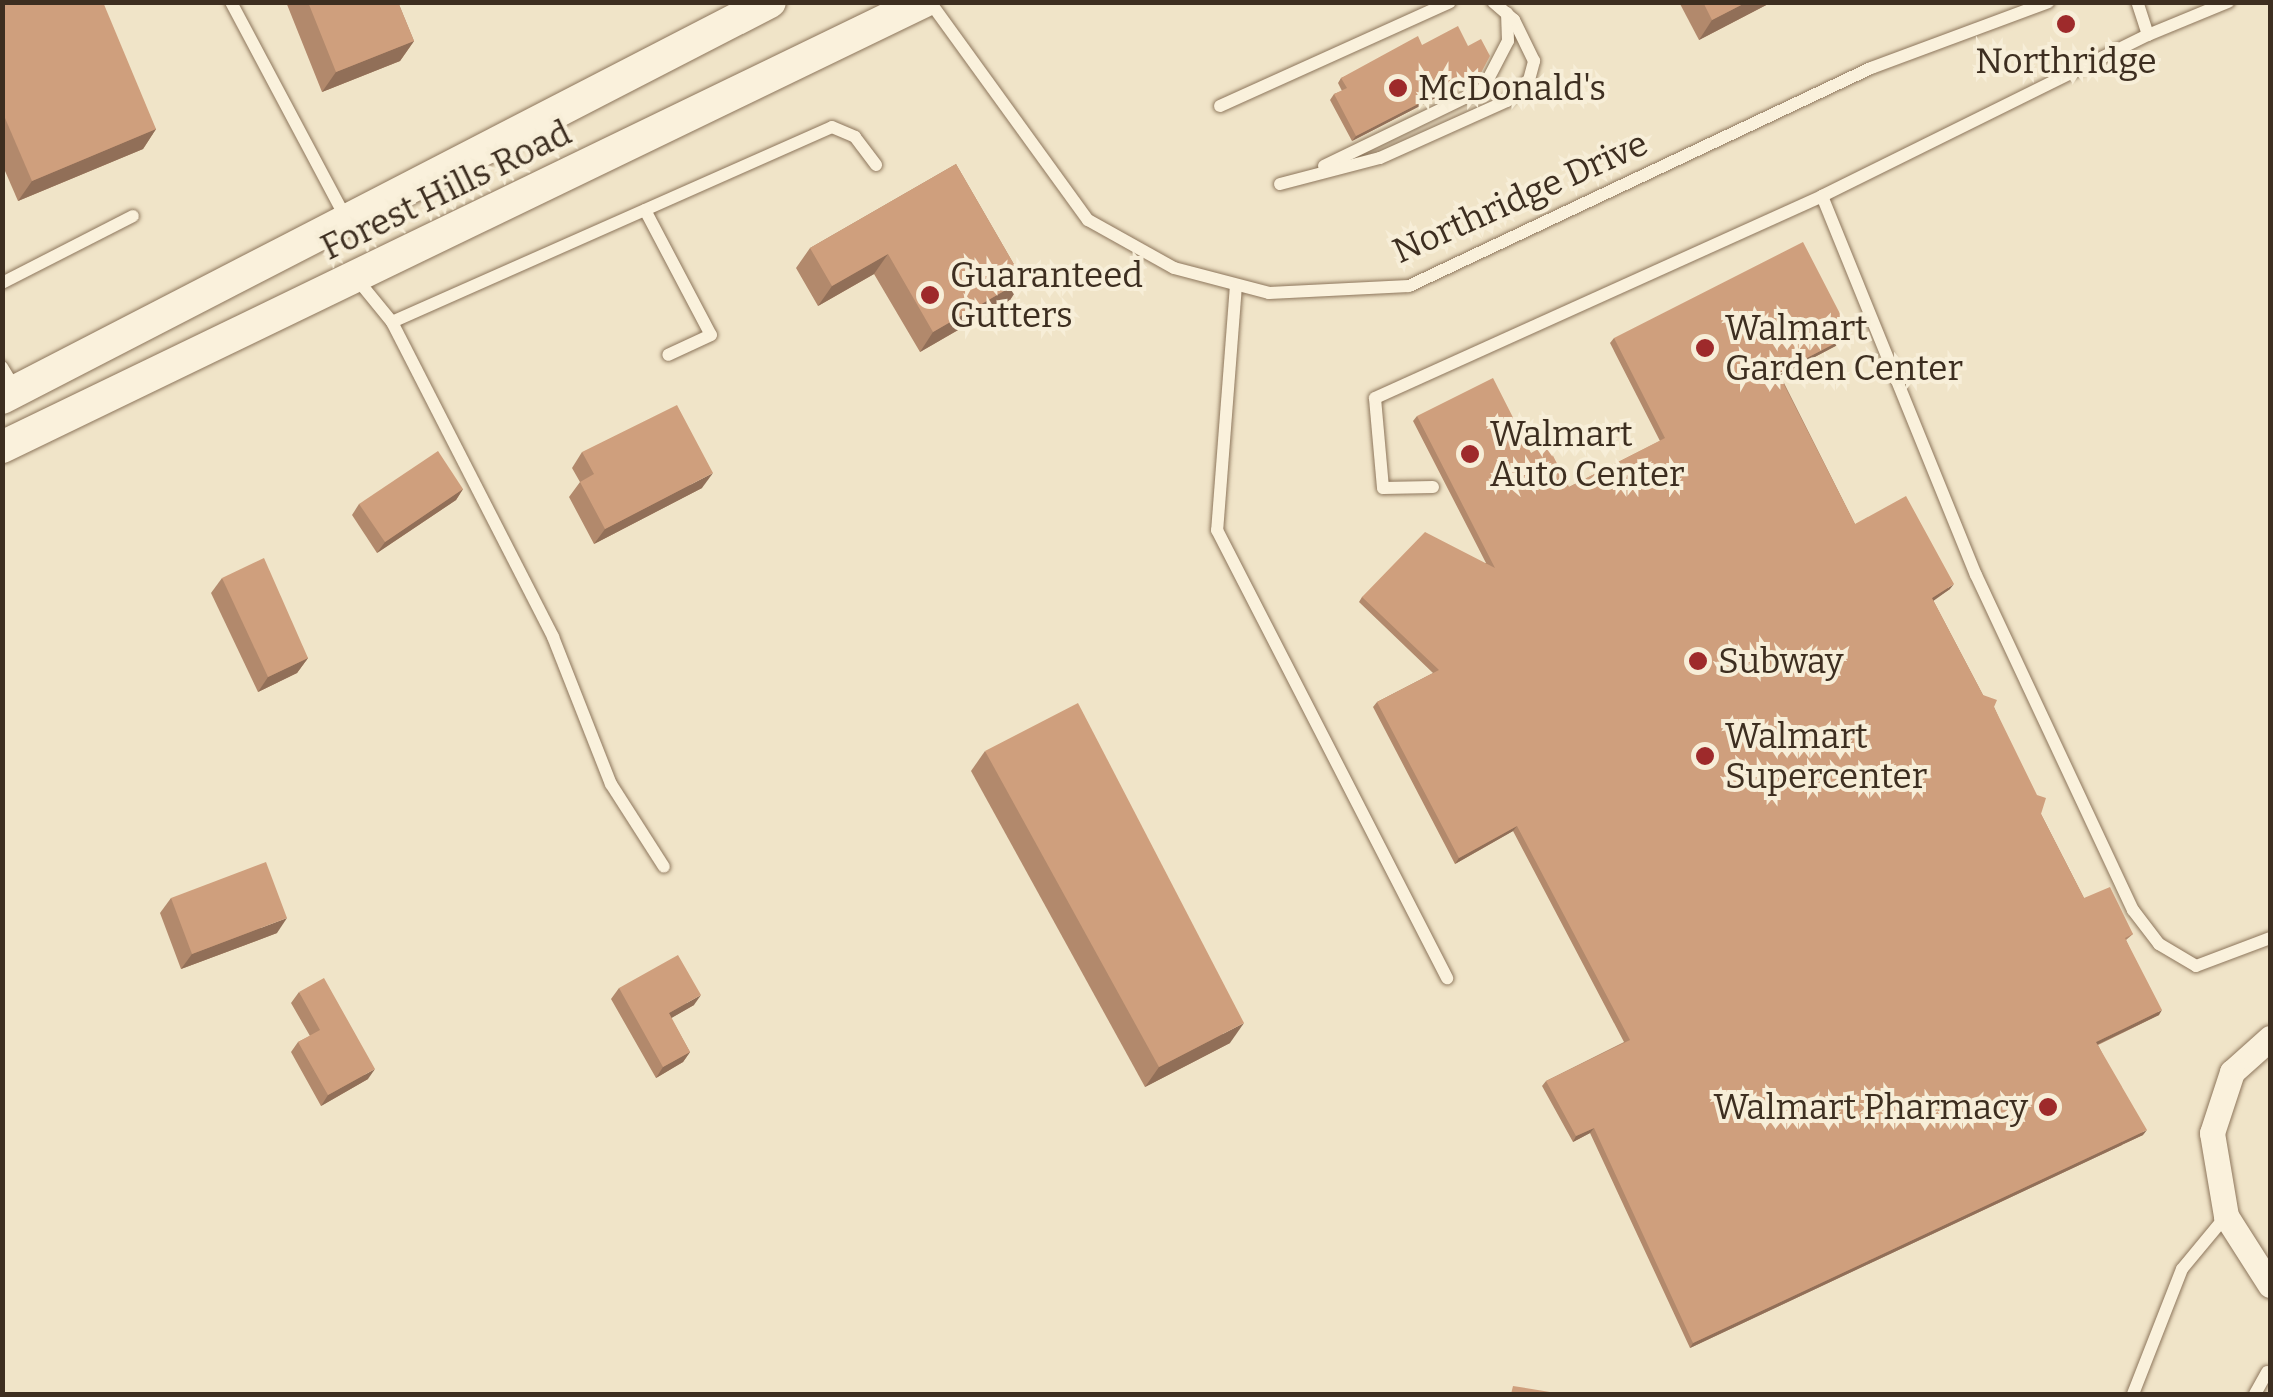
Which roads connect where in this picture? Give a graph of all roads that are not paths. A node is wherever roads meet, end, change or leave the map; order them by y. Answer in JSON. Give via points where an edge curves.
{"nodes":[{"id":1,"x":231,"y":2,"type":"edge"},
{"id":2,"x":770,"y":2,"type":"edge"},
{"id":3,"x":927,"y":2,"type":"edge"},
{"id":4,"x":1450,"y":2,"type":"edge"},
{"id":5,"x":1493,"y":2,"type":"edge"},
{"id":6,"x":2048,"y":2,"type":"edge"},
{"id":7,"x":2137,"y":2,"type":"edge"},
{"id":8,"x":2228,"y":2,"type":"edge"},
{"id":9,"x":1507,"y":13,"type":"junction"},
{"id":10,"x":2148,"y":35,"type":"junction"},
{"id":11,"x":1220,"y":106,"type":"dead end"},
{"id":12,"x":876,"y":165,"type":"dead end"},
{"id":13,"x":1822,"y":196,"type":"junction"},
{"id":14,"x":645,"y":210,"type":"junction"},
{"id":15,"x":132,"y":216,"type":"dead end"},
{"id":16,"x":347,"y":220,"type":"junction"},
{"id":17,"x":356,"y":278,"type":"junction"},
{"id":18,"x":2,"y":283,"type":"edge"},
{"id":19,"x":1236,"y":285,"type":"junction"},
{"id":20,"x":392,"y":322,"type":"junction"},
{"id":21,"x":668,"y":354,"type":"dead end"},
{"id":22,"x":7,"y":386,"type":"edge"},
{"id":23,"x":2,"y":447,"type":"edge"},
{"id":24,"x":1432,"y":487,"type":"dead end"},
{"id":25,"x":664,"y":866,"type":"dead end"},
{"id":26,"x":2270,"y":938,"type":"edge"},
{"id":27,"x":1447,"y":978,"type":"dead end"},
{"id":28,"x":2270,"y":1038,"type":"edge"},
{"id":29,"x":2226,"y":1216,"type":"junction"},
{"id":30,"x":2261,"y":1254,"type":"edge"},
{"id":31,"x":2270,"y":1284,"type":"edge"},
{"id":32,"x":2269,"y":1371,"type":"edge"},
{"id":33,"x":2133,"y":1394,"type":"edge"},
{"id":34,"x":2255,"y":1394,"type":"edge"}],
"edges":[{"from":1,"to":16,"type":"lane"},
{"from":2,"to":16,"type":"street","name":"Forest Hills Road"},
{"from":3,"to":17,"type":"street","name":"Forest Hills Road"},
{"from":3,"to":19,"type":"lane","name":"Northridge Drive","via":[[1088,220],[1174,268]]},
{"from":4,"to":11,"type":"lane"},
{"from":5,"to":9,"type":"lane"},
{"from":6,"to":19,"type":"lane","name":"Northridge Drive","via":[[1871,68],[1409,286],[1269,293]]},
{"from":7,"to":10,"type":"lane"},
{"from":8,"to":10,"type":"lane"},
{"from":9,"to":9,"type":"lane","via":[[1534,61],[1529,80],[1507,101],[1380,158],[1280,184],[1483,89],[1508,41]]},
{"from":10,"to":13,"type":"lane"},
{"from":12,"to":14,"type":"lane","via":[[855,137],[832,127]]},
{"from":13,"to":24,"type":"lane","via":[[1375,398],[1383,488]]},
{"from":13,"to":26,"type":"lane","via":[[1983,592],[2133,910],[2159,944],[2196,966]]},
{"from":14,"to":20,"type":"lane"},
{"from":14,"to":21,"type":"lane","via":[[711,335]]},
{"from":15,"to":18,"type":"lane"},
{"from":16,"to":22,"type":"street","name":"Forest Hills Road"},
{"from":17,"to":20,"type":"lane"},
{"from":17,"to":23,"type":"street","name":"Forest Hills Road"},
{"from":19,"to":27,"type":"lane","via":[[1217,530]]},
{"from":20,"to":25,"type":"lane","via":[[553,637],[611,784]]},
{"from":28,"to":29,"type":"street","via":[[2232,1072],[2212,1133]]},
{"from":29,"to":30,"type":"street"},
{"from":29,"to":33,"type":"lane","via":[[2182,1268]]},
{"from":30,"to":31,"type":"street"},
{"from":32,"to":34,"type":"lane"}]}
